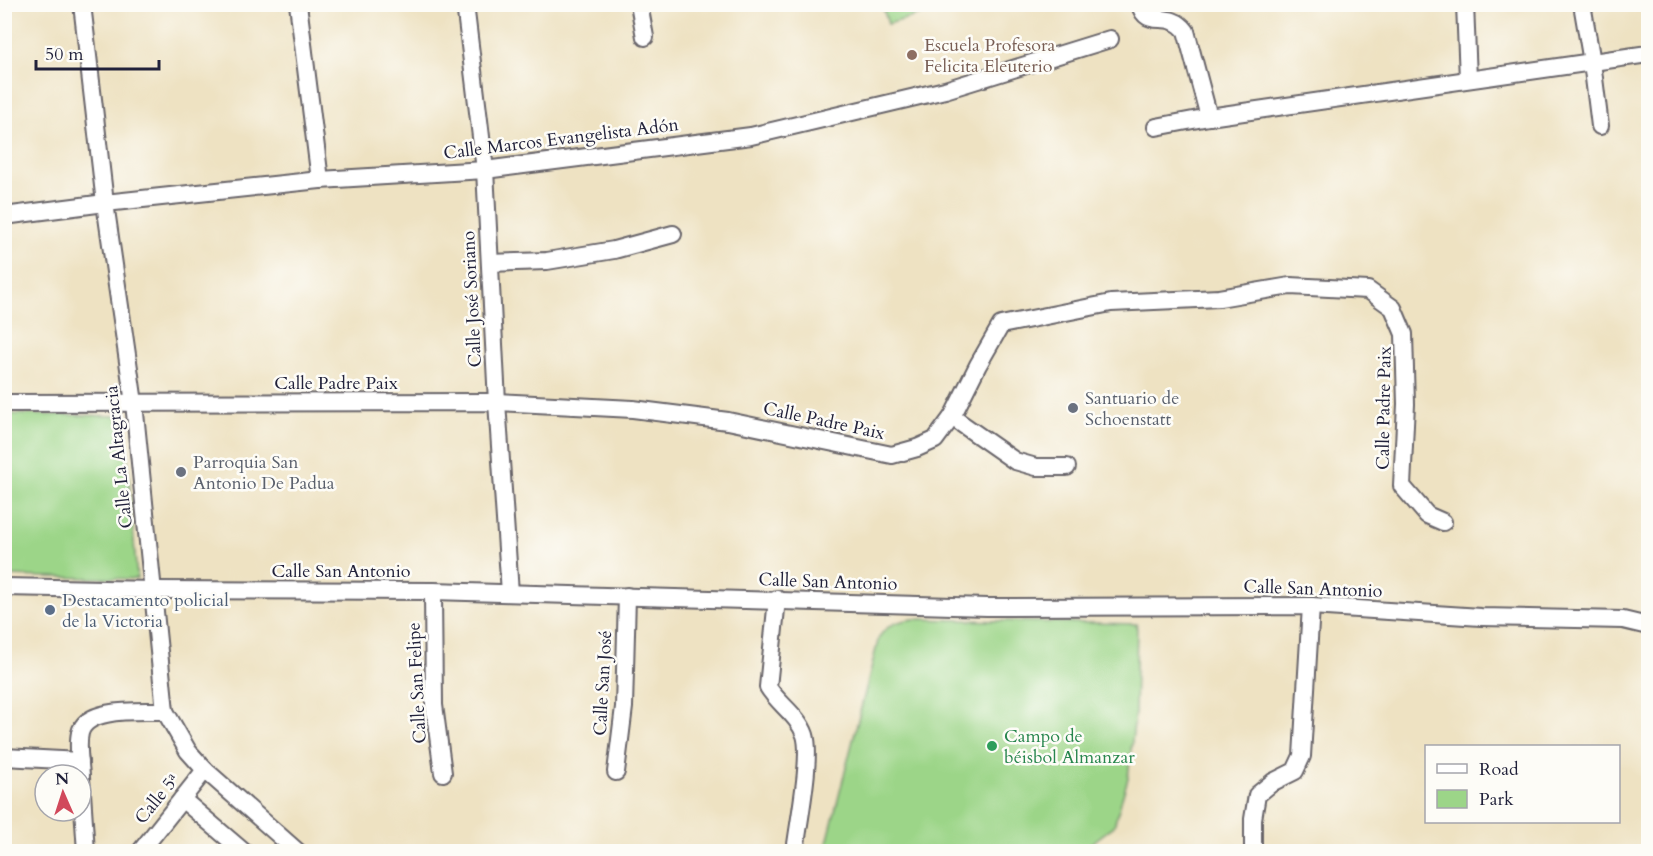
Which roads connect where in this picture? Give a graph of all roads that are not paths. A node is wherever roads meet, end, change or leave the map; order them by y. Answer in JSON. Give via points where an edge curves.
{"nodes":[{"id":1,"x":82,"y":4,"type":"edge"},
{"id":2,"x":298,"y":4,"type":"edge"},
{"id":3,"x":465,"y":4,"type":"edge"},
{"id":4,"x":639,"y":4,"type":"edge"},
{"id":5,"x":1140,"y":4,"type":"edge"},
{"id":6,"x":1465,"y":4,"type":"edge"},
{"id":7,"x":1582,"y":4,"type":"edge"},
{"id":8,"x":645,"y":37,"type":"dead end"},
{"id":9,"x":1110,"y":39,"type":"dead end"},
{"id":10,"x":1648,"y":54,"type":"edge"},
{"id":11,"x":1592,"y":62,"type":"junction"},
{"id":12,"x":1468,"y":79,"type":"junction"},
{"id":13,"x":1209,"y":117,"type":"junction"},
{"id":14,"x":1156,"y":126,"type":"dead end"},
{"id":15,"x":1600,"y":126,"type":"dead end"},
{"id":16,"x":485,"y":170,"type":"junction"},
{"id":17,"x":320,"y":180,"type":"junction"},
{"id":18,"x":105,"y":203,"type":"junction"},
{"id":19,"x":4,"y":216,"type":"edge"},
{"id":20,"x":673,"y":234,"type":"dead end"},
{"id":21,"x":490,"y":263,"type":"junction"},
{"id":22,"x":4,"y":402,"type":"edge"},
{"id":23,"x":497,"y":402,"type":"junction"},
{"id":24,"x":134,"y":404,"type":"junction"},
{"id":25,"x":952,"y":417,"type":"junction"},
{"id":26,"x":1067,"y":467,"type":"dead end"},
{"id":27,"x":1443,"y":522,"type":"dead end"},
{"id":28,"x":4,"y":587,"type":"edge"},
{"id":29,"x":153,"y":590,"type":"junction"},
{"id":30,"x":433,"y":591,"type":"junction"},
{"id":31,"x":510,"y":593,"type":"junction"},
{"id":32,"x":627,"y":596,"type":"junction"},
{"id":33,"x":777,"y":599,"type":"junction"},
{"id":34,"x":1311,"y":606,"type":"junction"},
{"id":35,"x":1648,"y":626,"type":"edge"},
{"id":36,"x":165,"y":711,"type":"junction"},
{"id":37,"x":4,"y":757,"type":"edge"},
{"id":38,"x":34,"y":763,"type":"edge"},
{"id":39,"x":80,"y":763,"type":"edge"},
{"id":40,"x":205,"y":770,"type":"junction"},
{"id":41,"x":616,"y":772,"type":"dead end"},
{"id":42,"x":443,"y":773,"type":"dead end"},
{"id":43,"x":182,"y":799,"type":"junction"},
{"id":44,"x":84,"y":823,"type":"edge"},
{"id":45,"x":297,"y":851,"type":"edge"},
{"id":46,"x":86,"y":852,"type":"edge"},
{"id":47,"x":140,"y":852,"type":"edge"},
{"id":48,"x":244,"y":852,"type":"edge"},
{"id":49,"x":795,"y":852,"type":"edge"},
{"id":50,"x":1253,"y":852,"type":"edge"}],
"edges":[{"from":1,"to":18,"type":"street","name":"Calle La Altagracia"},
{"from":2,"to":17,"type":"street"},
{"from":3,"to":16,"type":"street","name":"Calle José Soriano"},
{"from":4,"to":8,"type":"street"},
{"from":5,"to":13,"type":"street","via":[[1148,19],[1173,19],[1186,31]]},
{"from":6,"to":12,"type":"street"},
{"from":7,"to":11,"type":"street"},
{"from":9,"to":16,"type":"street","name":"Calle Marcos Evangelista Adón","via":[[945,90],[751,136]]},
{"from":10,"to":11,"type":"street"},
{"from":11,"to":12,"type":"street"},
{"from":11,"to":15,"type":"street"},
{"from":12,"to":13,"type":"street"},
{"from":13,"to":14,"type":"street"},
{"from":16,"to":17,"type":"street","name":"Calle Marcos Evangelista Adón"},
{"from":16,"to":21,"type":"street","name":"Calle José Soriano"},
{"from":17,"to":18,"type":"street","name":"Calle Marcos Evangelista Adón"},
{"from":18,"to":19,"type":"street","name":"Calle Marcos Evangelista Adón"},
{"from":18,"to":24,"type":"street","name":"Calle La Altagracia"},
{"from":20,"to":21,"type":"street","via":[[614,250],[547,261]]},
{"from":21,"to":23,"type":"street","name":"Calle José Soriano"},
{"from":22,"to":24,"type":"street","name":"Calle Padre Paix"},
{"from":23,"to":24,"type":"street","name":"Calle Padre Paix"},
{"from":23,"to":25,"type":"street","name":"Calle Padre Paix","via":[[633,409],[728,420],[892,455],[935,440]]},
{"from":23,"to":31,"type":"street","name":"Calle José Soriano"},
{"from":24,"to":29,"type":"street","name":"Calle La Altagracia"},
{"from":25,"to":26,"type":"street","via":[[1015,461],[1036,467]]},
{"from":25,"to":27,"type":"street","name":"Calle Padre Paix","via":[[1001,324],[1111,303],[1219,298],[1290,286],[1368,290],[1393,308],[1404,334],[1402,486],[1427,515]]},
{"from":28,"to":29,"type":"street","name":"Calle San Antonio"},
{"from":29,"to":30,"type":"street","name":"Calle San Antonio"},
{"from":29,"to":36,"type":"street","name":"Calle La Altagracia"},
{"from":30,"to":31,"type":"street","name":"Calle San Antonio"},
{"from":30,"to":42,"type":"street","name":"Calle San Felipe","via":[[434,705]]},
{"from":31,"to":32,"type":"street","name":"Calle San Antonio"},
{"from":32,"to":33,"type":"street","name":"Calle San Antonio"},
{"from":32,"to":41,"type":"street","name":"Calle San José","via":[[624,695]]},
{"from":33,"to":34,"type":"street","name":"Calle San Antonio","via":[[987,607]]},
{"from":33,"to":49,"type":"street","via":[[768,687],[797,720],[805,735],[807,757]]},
{"from":34,"to":35,"type":"street","name":"Calle San Antonio","via":[[1481,617],[1623,620]]},
{"from":34,"to":50,"type":"street","via":[[1302,756],[1295,771],[1257,795],[1252,819]]},
{"from":36,"to":39,"type":"street","via":[[104,713],[87,721],[80,732]]},
{"from":36,"to":40,"type":"street","name":"Calle La Altagracia","via":[[188,752]]},
{"from":37,"to":38,"type":"street"},
{"from":40,"to":43,"type":"street","name":"Calle 5ª"},
{"from":40,"to":45,"type":"street","name":"Calle La Altagracia"},
{"from":43,"to":47,"type":"street","name":"Calle 5ª"},
{"from":43,"to":48,"type":"street"},
{"from":44,"to":46,"type":"street"}]}
